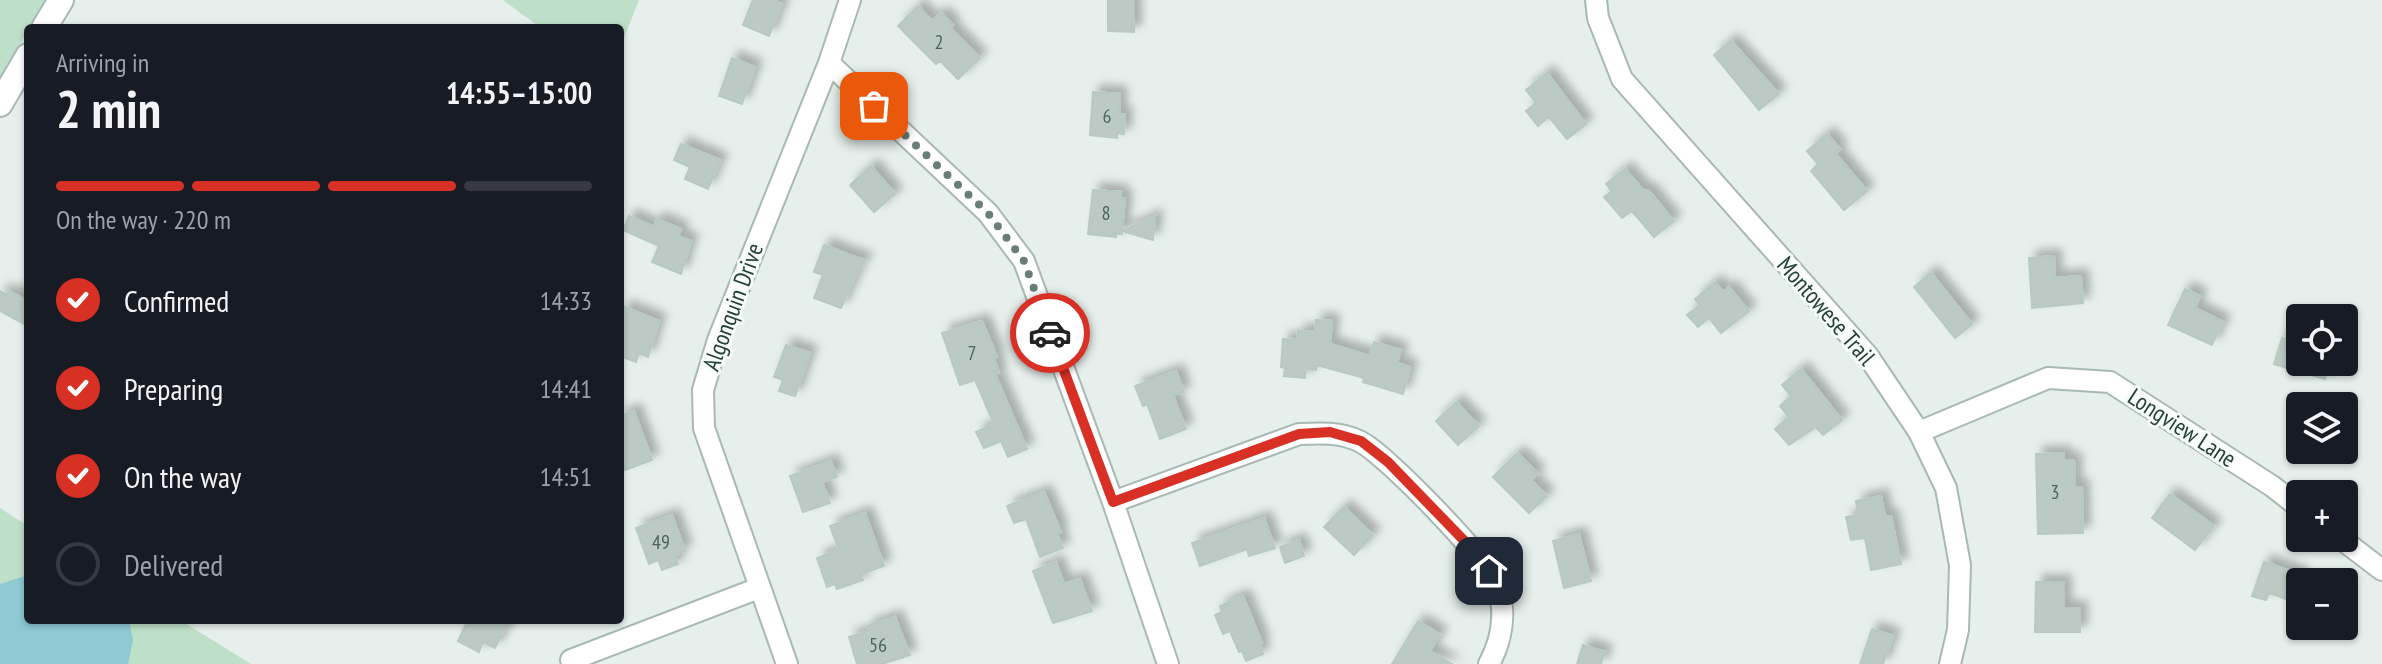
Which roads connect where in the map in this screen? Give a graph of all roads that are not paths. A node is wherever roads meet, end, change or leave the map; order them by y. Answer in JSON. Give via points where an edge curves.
{"nodes":[{"id":1,"x":61,"y":0,"type":"edge"},
{"id":2,"x":850,"y":0,"type":"edge"},
{"id":3,"x":1596,"y":0,"type":"edge"},
{"id":4,"x":46,"y":24,"type":"edge"},
{"id":5,"x":24,"y":63,"type":"edge"},
{"id":6,"x":829,"y":63,"type":"junction"},
{"id":7,"x":0,"y":104,"type":"edge"},
{"id":8,"x":1919,"y":432,"type":"junction"},
{"id":9,"x":2286,"y":497,"type":"edge"},
{"id":10,"x":1113,"y":502,"type":"junction"},
{"id":11,"x":2358,"y":552,"type":"edge"},
{"id":12,"x":2382,"y":570,"type":"edge"},
{"id":13,"x":759,"y":588,"type":"junction"},
{"id":14,"x":571,"y":660,"type":"dead end"},
{"id":15,"x":787,"y":664,"type":"edge"},
{"id":16,"x":1168,"y":664,"type":"edge"},
{"id":17,"x":1489,"y":664,"type":"edge"},
{"id":18,"x":1950,"y":664,"type":"edge"}],
"edges":[{"from":1,"to":4,"type":"street"},
{"from":2,"to":6,"type":"street","name":"Algonquin Drive"},
{"from":3,"to":8,"type":"street","name":"Montowese Trail","via":[[1622,79],[1868,356]]},
{"from":5,"to":7,"type":"street"},
{"from":6,"to":10,"type":"street","via":[[988,213],[1024,261]]},
{"from":6,"to":13,"type":"street","name":"Algonquin Drive","via":[[703,390],[704,428]]},
{"from":8,"to":9,"type":"street","name":"Longview Lane","via":[[2048,378],[2110,382]]},
{"from":8,"to":18,"type":"street","name":"Montowese Trail","via":[[1946,488],[1960,565],[1958,630]]},
{"from":10,"to":16,"type":"street"},
{"from":10,"to":17,"type":"street","via":[[1299,434],[1330,432],[1361,441],[1480,557],[1498,584],[1504,616]]},
{"from":11,"to":12,"type":"street"},
{"from":13,"to":14,"type":"street"},
{"from":13,"to":15,"type":"street","name":"Algonquin Drive"}]}
